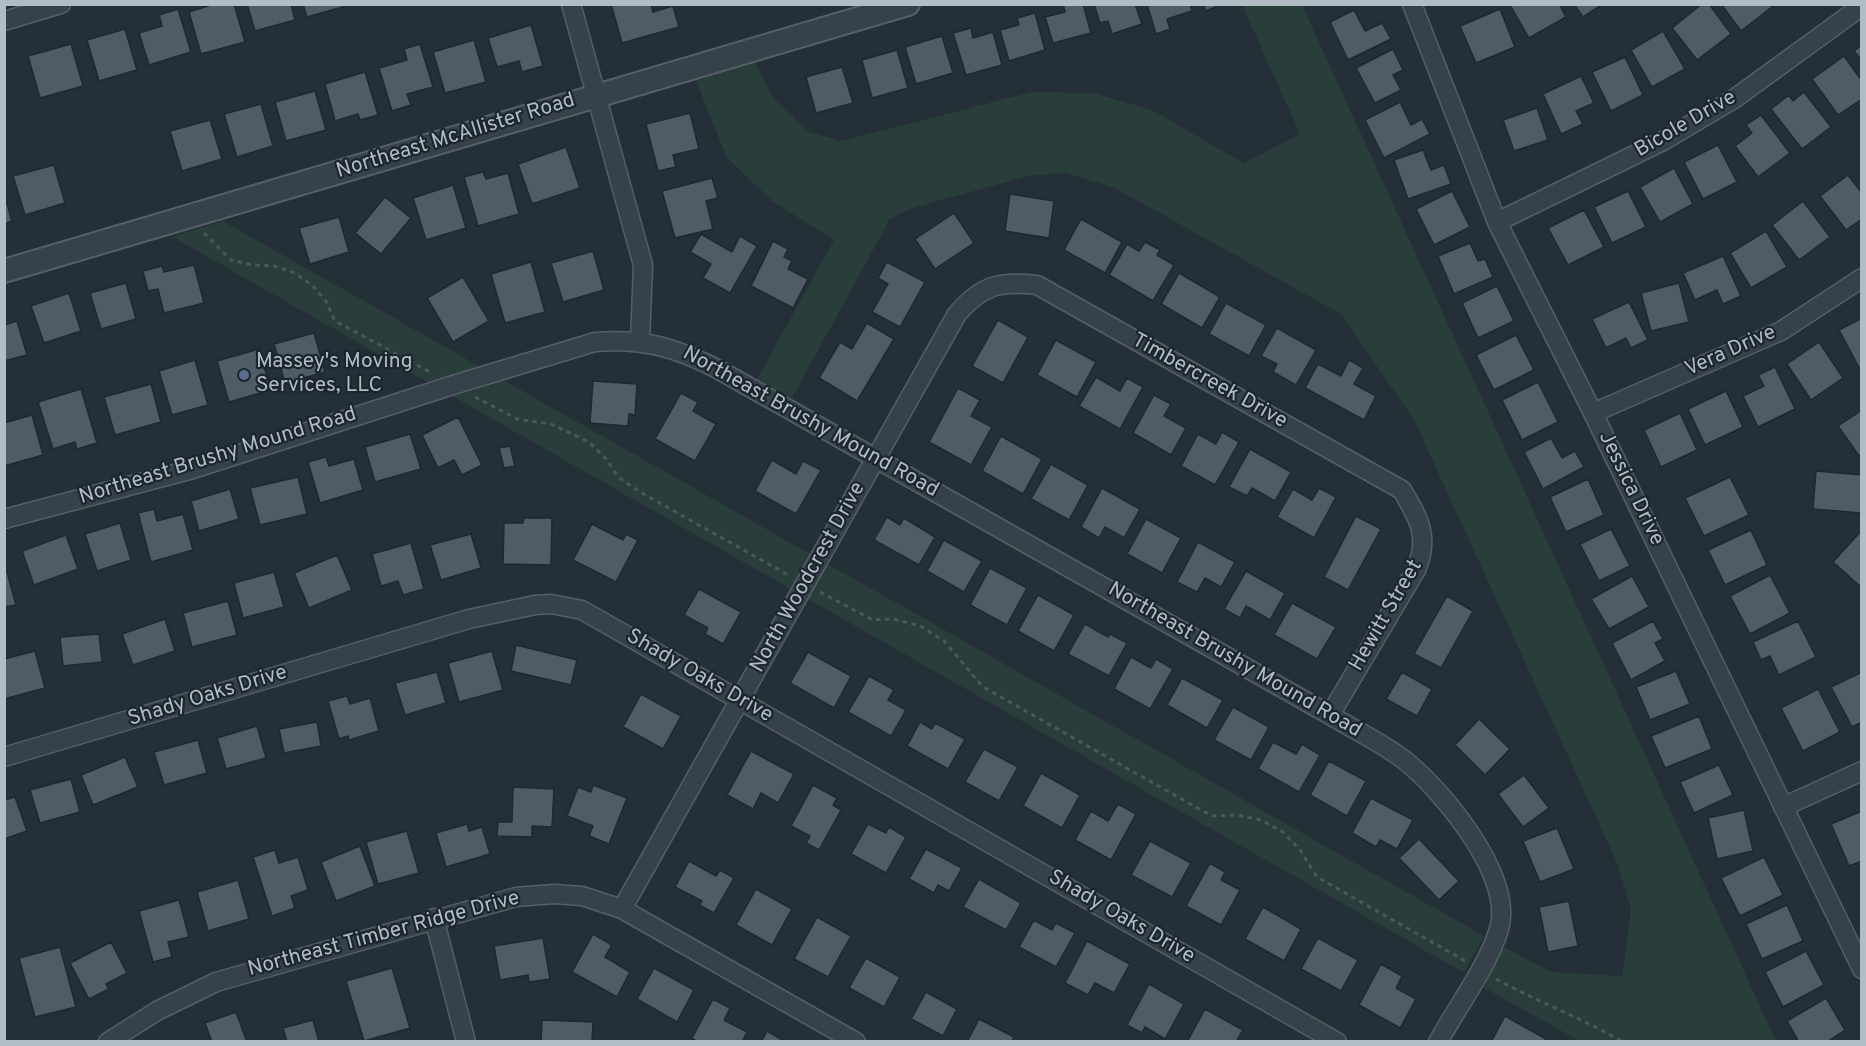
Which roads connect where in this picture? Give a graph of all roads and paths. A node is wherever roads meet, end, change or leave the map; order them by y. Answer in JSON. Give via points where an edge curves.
{"nodes":[{"id":1,"x":61,"y":4,"type":"edge"},
{"id":2,"x":571,"y":4,"type":"edge"},
{"id":3,"x":908,"y":4,"type":"edge"},
{"id":4,"x":1416,"y":6,"type":"edge"},
{"id":5,"x":1862,"y":6,"type":"edge"},
{"id":6,"x":870,"y":10,"type":"edge"},
{"id":7,"x":4,"y":21,"type":"edge"},
{"id":8,"x":597,"y":95,"type":"junction"},
{"id":9,"x":189,"y":216,"type":"junction"},
{"id":10,"x":1497,"y":222,"type":"junction"},
{"id":11,"x":4,"y":271,"type":"edge"},
{"id":12,"x":1862,"y":278,"type":"edge"},
{"id":13,"x":988,"y":287,"type":"joint"},
{"id":14,"x":640,"y":342,"type":"junction"},
{"id":15,"x":453,"y":385,"type":"junction"},
{"id":16,"x":1593,"y":413,"type":"junction"},
{"id":17,"x":876,"y":458,"type":"junction"},
{"id":18,"x":1415,"y":513,"type":"joint"},
{"id":19,"x":4,"y":519,"type":"edge"},
{"id":20,"x":805,"y":584,"type":"junction"},
{"id":21,"x":740,"y":700,"type":"junction"},
{"id":22,"x":1330,"y":715,"type":"junction"},
{"id":23,"x":4,"y":757,"type":"edge"},
{"id":24,"x":1862,"y":771,"type":"edge"},
{"id":25,"x":1783,"y":807,"type":"junction"},
{"id":26,"x":622,"y":909,"type":"junction"},
{"id":27,"x":434,"y":918,"type":"junction"},
{"id":28,"x":1479,"y":969,"type":"junction"},
{"id":29,"x":1862,"y":969,"type":"edge"},
{"id":30,"x":108,"y":1041,"type":"edge"},
{"id":31,"x":466,"y":1041,"type":"edge"},
{"id":32,"x":856,"y":1041,"type":"edge"},
{"id":33,"x":1337,"y":1041,"type":"edge"},
{"id":34,"x":1438,"y":1041,"type":"edge"},
{"id":35,"x":1623,"y":1041,"type":"edge"}],
"edges":[{"from":1,"to":7,"type":"street"},
{"from":2,"to":8,"type":"street"},
{"from":3,"to":6,"type":"street","name":"Northeast McAllister Road"},
{"from":4,"to":10,"type":"street","name":"Jessica Drive"},
{"from":5,"to":10,"type":"street","name":"Bicole Drive","via":[[1734,99],[1663,141]]},
{"from":6,"to":8,"type":"street","name":"Northeast McAllister Road","via":[[781,44]]},
{"from":8,"to":9,"type":"street","name":"Northeast McAllister Road"},
{"from":8,"to":14,"type":"street","via":[[643,265]]},
{"from":9,"to":11,"type":"street","name":"Northeast McAllister Road"},
{"from":9,"to":15,"type":"path","via":[[231,260],[295,273],[326,301],[335,321]]},
{"from":10,"to":16,"type":"street","name":"Jessica Drive"},
{"from":12,"to":16,"type":"street","name":"Vera Drive","via":[[1781,331]]},
{"from":13,"to":17,"type":"street","name":"North Woodcrest Drive","via":[[957,314]]},
{"from":13,"to":18,"type":"street","name":"Timbercreek Drive","via":[[1012,282],[1037,285],[1402,490]]},
{"from":14,"to":15,"type":"street","name":"Northeast Brushy Mound Road","via":[[595,342]]},
{"from":14,"to":17,"type":"street","name":"Northeast Brushy Mound Road","via":[[664,345],[687,354]]},
{"from":15,"to":19,"type":"street","name":"Northeast Brushy Mound Road","via":[[193,469]]},
{"from":15,"to":20,"type":"path","via":[[517,419],[551,424],[589,442],[618,477],[675,514]]},
{"from":16,"to":25,"type":"street","name":"Jessica Drive"},
{"from":17,"to":20,"type":"street","name":"North Woodcrest Drive"},
{"from":17,"to":22,"type":"street","name":"Northeast Brushy Mound Road"},
{"from":18,"to":22,"type":"street","name":"Hewitt Street","via":[[1424,551]]},
{"from":20,"to":21,"type":"street","name":"North Woodcrest Drive"},
{"from":20,"to":28,"type":"path","via":[[873,620],[893,619],[920,626],[944,641],[983,687],[1200,810],[1213,816],[1261,820],[1282,832],[1300,850],[1317,878]]},
{"from":21,"to":23,"type":"street","name":"Shady Oaks Drive","via":[[582,610],[535,605],[469,619]]},
{"from":21,"to":26,"type":"street","name":"North Woodcrest Drive"},
{"from":21,"to":33,"type":"street","name":"Shady Oaks Drive"},
{"from":22,"to":28,"type":"street","name":"Northeast Brushy Mound Road","via":[[1406,762],[1437,790],[1490,866],[1501,904],[1500,928]]},
{"from":24,"to":25,"type":"street"},
{"from":25,"to":29,"type":"street","name":"Jessica Drive"},
{"from":26,"to":27,"type":"street","name":"Northeast Timber Ridge Drive","via":[[582,896],[554,894],[516,897]]},
{"from":26,"to":32,"type":"street","name":"Northeast Timber Ridge Drive"},
{"from":27,"to":30,"type":"street","name":"Northeast Timber Ridge Drive","via":[[216,982]]},
{"from":27,"to":31,"type":"street"},
{"from":28,"to":34,"type":"street","name":"Northeast Brushy Mound Road"},
{"from":28,"to":35,"type":"path","via":[[1530,998],[1584,1019]]}]}
